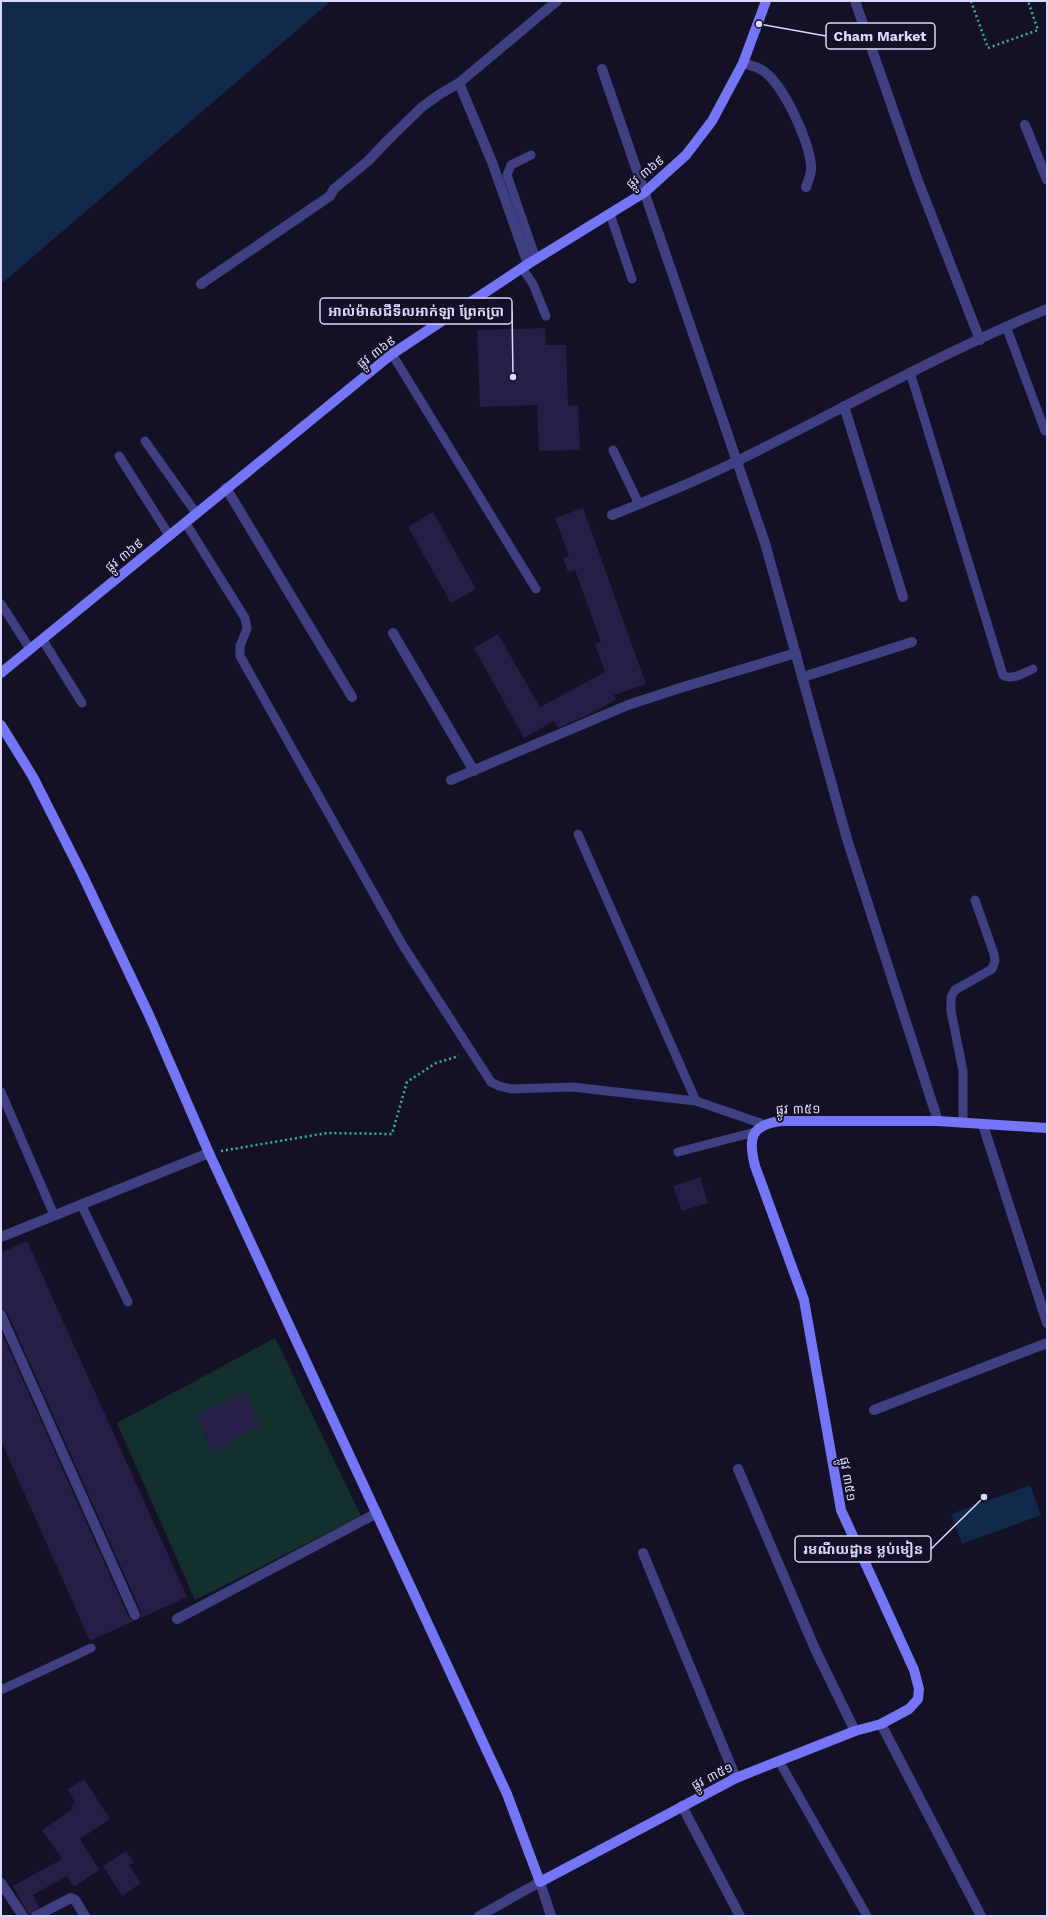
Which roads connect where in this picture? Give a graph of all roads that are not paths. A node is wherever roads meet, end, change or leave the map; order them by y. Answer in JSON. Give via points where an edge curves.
{"nodes":[{"id":1,"x":557,"y":1,"type":"edge"},
{"id":2,"x":766,"y":1,"type":"edge"},
{"id":3,"x":855,"y":1,"type":"edge"},
{"id":4,"x":743,"y":63,"type":"junction"},
{"id":5,"x":602,"y":69,"type":"dead end"},
{"id":6,"x":459,"y":84,"type":"junction"},
{"id":7,"x":1025,"y":125,"type":"dead end"},
{"id":8,"x":531,"y":155,"type":"dead end"},
{"id":9,"x":1047,"y":180,"type":"edge"},
{"id":10,"x":806,"y":187,"type":"dead end"},
{"id":11,"x":645,"y":192,"type":"junction"},
{"id":12,"x":610,"y":214,"type":"junction"},
{"id":13,"x":529,"y":264,"type":"junction"},
{"id":14,"x":632,"y":279,"type":"dead end"},
{"id":15,"x":200,"y":284,"type":"dead end"},
{"id":16,"x":1047,"y":309,"type":"edge"},
{"id":17,"x":546,"y":316,"type":"dead end"},
{"id":18,"x":1006,"y":326,"type":"junction"},
{"id":19,"x":980,"y":340,"type":"junction"},
{"id":20,"x":392,"y":354,"type":"junction"},
{"id":21,"x":910,"y":372,"type":"junction"},
{"id":22,"x":844,"y":406,"type":"junction"},
{"id":23,"x":1045,"y":431,"type":"dead end"},
{"id":24,"x":145,"y":441,"type":"dead end"},
{"id":25,"x":613,"y":450,"type":"dead end"},
{"id":26,"x":119,"y":456,"type":"dead end"},
{"id":27,"x":736,"y":462,"type":"junction"},
{"id":28,"x":226,"y":488,"type":"junction"},
{"id":29,"x":639,"y":504,"type":"junction"},
{"id":30,"x":196,"y":513,"type":"junction"},
{"id":31,"x":612,"y":515,"type":"dead end"},
{"id":32,"x":185,"y":522,"type":"junction"},
{"id":33,"x":169,"y":535,"type":"junction"},
{"id":34,"x":536,"y":589,"type":"dead end"},
{"id":35,"x":903,"y":597,"type":"dead end"},
{"id":36,"x":1,"y":604,"type":"edge"},
{"id":37,"x":393,"y":633,"type":"dead end"},
{"id":38,"x":42,"y":639,"type":"junction"},
{"id":39,"x":912,"y":642,"type":"dead end"},
{"id":40,"x":30,"y":649,"type":"junction"},
{"id":41,"x":796,"y":653,"type":"junction"},
{"id":42,"x":1033,"y":670,"type":"dead end"},
{"id":43,"x":1,"y":673,"type":"edge"},
{"id":44,"x":802,"y":677,"type":"junction"},
{"id":45,"x":352,"y":697,"type":"dead end"},
{"id":46,"x":82,"y":703,"type":"dead end"},
{"id":47,"x":1,"y":725,"type":"edge"},
{"id":48,"x":474,"y":770,"type":"junction"},
{"id":49,"x":451,"y":780,"type":"dead end"},
{"id":50,"x":578,"y":834,"type":"dead end"},
{"id":51,"x":975,"y":900,"type":"dead end"},
{"id":52,"x":1,"y":1092,"type":"edge"},
{"id":53,"x":696,"y":1101,"type":"junction"},
{"id":54,"x":938,"y":1121,"type":"junction"},
{"id":55,"x":962,"y":1123,"type":"junction"},
{"id":56,"x":763,"y":1124,"type":"junction"},
{"id":57,"x":983,"y":1125,"type":"junction"},
{"id":58,"x":1047,"y":1128,"type":"edge"},
{"id":59,"x":755,"y":1132,"type":"junction"},
{"id":60,"x":678,"y":1152,"type":"dead end"},
{"id":61,"x":209,"y":1153,"type":"junction"},
{"id":62,"x":81,"y":1204,"type":"junction"},
{"id":63,"x":54,"y":1215,"type":"junction"},
{"id":64,"x":1,"y":1237,"type":"edge"},
{"id":65,"x":128,"y":1302,"type":"dead end"},
{"id":66,"x":1,"y":1315,"type":"edge"},
{"id":67,"x":1047,"y":1323,"type":"edge"},
{"id":68,"x":1047,"y":1343,"type":"edge"},
{"id":69,"x":874,"y":1410,"type":"dead end"},
{"id":70,"x":738,"y":1469,"type":"dead end"},
{"id":71,"x":377,"y":1513,"type":"junction"},
{"id":72,"x":643,"y":1554,"type":"dead end"},
{"id":73,"x":135,"y":1615,"type":"dead end"},
{"id":74,"x":177,"y":1619,"type":"dead end"},
{"id":75,"x":91,"y":1648,"type":"dead end"},
{"id":76,"x":1,"y":1690,"type":"edge"},
{"id":77,"x":881,"y":1724,"type":"junction"},
{"id":78,"x":855,"y":1731,"type":"junction"},
{"id":79,"x":779,"y":1761,"type":"junction"},
{"id":80,"x":736,"y":1778,"type":"junction"},
{"id":81,"x":682,"y":1806,"type":"junction"},
{"id":82,"x":540,"y":1882,"type":"junction"},
{"id":83,"x":3,"y":1890,"type":"edge"},
{"id":84,"x":23,"y":1916,"type":"edge"},
{"id":85,"x":36,"y":1916,"type":"edge"},
{"id":86,"x":85,"y":1916,"type":"edge"},
{"id":87,"x":479,"y":1916,"type":"edge"},
{"id":88,"x":551,"y":1916,"type":"edge"},
{"id":89,"x":740,"y":1916,"type":"edge"},
{"id":90,"x":867,"y":1916,"type":"edge"},
{"id":91,"x":981,"y":1916,"type":"edge"}],
"edges":[{"from":1,"to":6,"type":"street"},
{"from":2,"to":4,"type":"street","name":"ផ្លូវ ៣៦៩"},
{"from":3,"to":19,"type":"street","via":[[918,181]]},
{"from":4,"to":10,"type":"street","via":[[761,69],[769,77],[801,126],[810,155],[811,168]]},
{"from":4,"to":11,"type":"street","name":"ផ្លូវ ៣៦៩","via":[[712,121],[691,149]]},
{"from":5,"to":11,"type":"street"},
{"from":6,"to":13,"type":"street","via":[[492,162]]},
{"from":6,"to":15,"type":"street","via":[[422,107],[368,161],[334,189],[330,196]]},
{"from":7,"to":9,"type":"street"},
{"from":8,"to":13,"type":"lane","via":[[511,165],[507,175]]},
{"from":11,"to":12,"type":"street","name":"ផ្លូវ ៣៦៩"},
{"from":11,"to":27,"type":"street"},
{"from":12,"to":13,"type":"street","name":"ផ្លូវ ៣៦៩"},
{"from":12,"to":14,"type":"lane"},
{"from":13,"to":17,"type":"lane","via":[[533,284]]},
{"from":13,"to":20,"type":"street","name":"ផ្លូវ ៣៦៩"},
{"from":16,"to":18,"type":"street"},
{"from":18,"to":19,"type":"street"},
{"from":18,"to":23,"type":"lane"},
{"from":19,"to":21,"type":"street"},
{"from":20,"to":28,"type":"street","name":"ផ្លូវ ៣៦៩"},
{"from":20,"to":34,"type":"lane"},
{"from":21,"to":22,"type":"street"},
{"from":21,"to":42,"type":"lane","via":[[1003,675],[1011,678]]},
{"from":22,"to":27,"type":"street"},
{"from":22,"to":35,"type":"street"},
{"from":24,"to":30,"type":"lane"},
{"from":25,"to":29,"type":"lane"},
{"from":26,"to":33,"type":"lane"},
{"from":27,"to":29,"type":"street"},
{"from":27,"to":41,"type":"street","via":[[765,543]]},
{"from":28,"to":30,"type":"street","name":"ផ្លូវ ៣៦៩"},
{"from":28,"to":45,"type":"street"},
{"from":29,"to":31,"type":"street"},
{"from":30,"to":32,"type":"street","name":"ផ្លូវ ៣៦៩"},
{"from":32,"to":33,"type":"street","name":"ផ្លូវ ៣៦៩"},
{"from":32,"to":53,"type":"lane","via":[[245,618],[247,629],[240,646],[240,656],[402,944],[491,1082],[511,1089],[572,1087]]},
{"from":33,"to":38,"type":"street","name":"ផ្លូវ ៣៦៩"},
{"from":36,"to":40,"type":"lane"},
{"from":37,"to":48,"type":"street"},
{"from":38,"to":40,"type":"street","name":"ផ្លូវ ៣៦៩"},
{"from":38,"to":46,"type":"lane"},
{"from":39,"to":44,"type":"street"},
{"from":40,"to":43,"type":"street","name":"ផ្លូវ ៣៦៩"},
{"from":41,"to":44,"type":"street"},
{"from":41,"to":48,"type":"street","via":[[628,705]]},
{"from":44,"to":54,"type":"street","via":[[847,839]]},
{"from":47,"to":61,"type":"street","via":[[33,778],[82,874],[149,1015]]},
{"from":48,"to":49,"type":"street"},
{"from":50,"to":53,"type":"lane"},
{"from":51,"to":55,"type":"lane","via":[[995,961],[992,969],[955,990],[951,997],[951,1012],[963,1071]]},
{"from":52,"to":63,"type":"lane"},
{"from":53,"to":56,"type":"lane"},
{"from":54,"to":55,"type":"street","name":"ផ្លូវ ៣៥១"},
{"from":54,"to":56,"type":"street","name":"ផ្លូវ ៣៥១","via":[[781,1121]]},
{"from":55,"to":57,"type":"street","name":"ផ្លូវ ៣៥១"},
{"from":56,"to":59,"type":"street","name":"ផ្លូវ ៣៥១"},
{"from":57,"to":58,"type":"street","name":"ផ្លូវ ៣៥១"},
{"from":57,"to":67,"type":"street"},
{"from":59,"to":60,"type":"lane"},
{"from":59,"to":77,"type":"street","name":"ផ្លូវ ៣៥១","via":[[751,1150],[755,1166],[804,1300],[841,1510],[914,1670],[919,1689],[918,1699],[910,1709]]},
{"from":61,"to":62,"type":"street"},
{"from":61,"to":71,"type":"street"},
{"from":62,"to":63,"type":"street"},
{"from":62,"to":65,"type":"lane"},
{"from":63,"to":64,"type":"street"},
{"from":66,"to":73,"type":"street"},
{"from":68,"to":69,"type":"street"},
{"from":70,"to":78,"type":"street","via":[[815,1649]]},
{"from":71,"to":74,"type":"street"},
{"from":71,"to":82,"type":"street","via":[[507,1794]]},
{"from":72,"to":80,"type":"street"},
{"from":75,"to":76,"type":"lane"},
{"from":77,"to":78,"type":"street","name":"ផ្លូវ ៣៥១"},
{"from":77,"to":91,"type":"street"},
{"from":78,"to":79,"type":"street","name":"ផ្លូវ ៣៥១"},
{"from":79,"to":80,"type":"street","name":"ផ្លូវ ៣៥១"},
{"from":79,"to":90,"type":"lane"},
{"from":80,"to":81,"type":"street","name":"ផ្លូវ ៣៥១"},
{"from":81,"to":82,"type":"street","name":"ផ្លូវ ៣៥១"},
{"from":81,"to":89,"type":"street"},
{"from":82,"to":87,"type":"street"},
{"from":82,"to":88,"type":"street"},
{"from":83,"to":84,"type":"street"},
{"from":85,"to":86,"type":"street","via":[[71,1898]]}]}
